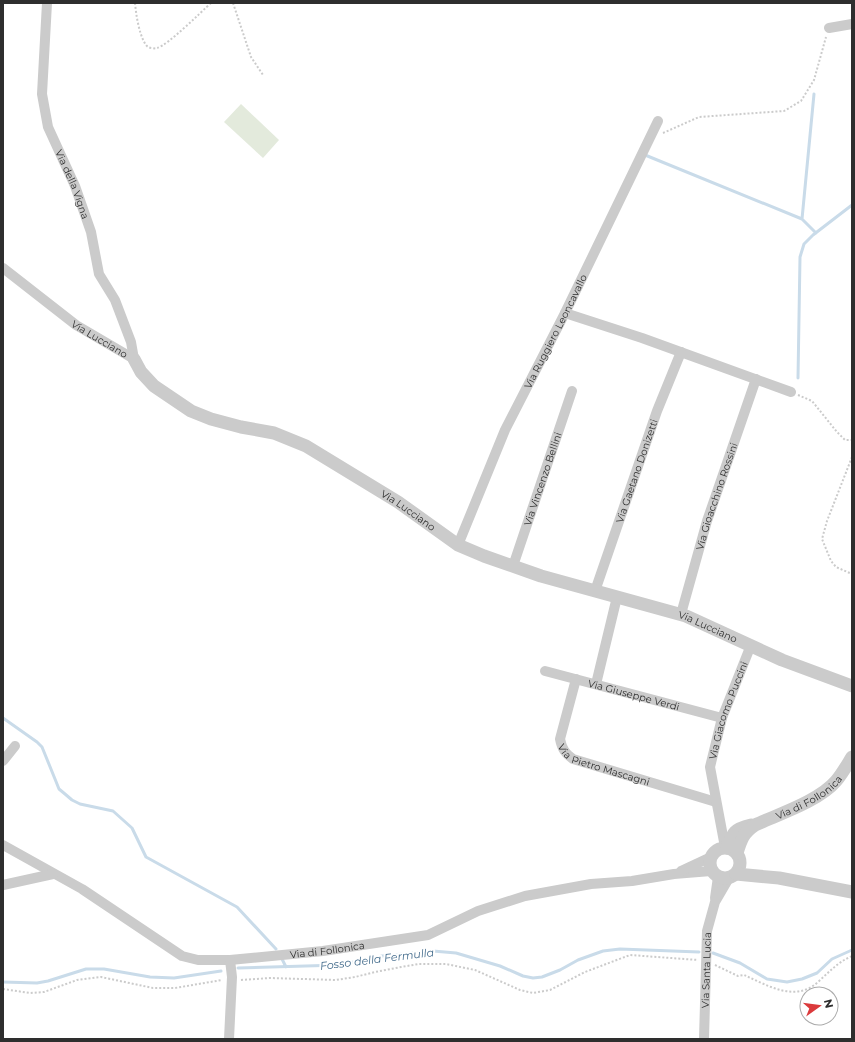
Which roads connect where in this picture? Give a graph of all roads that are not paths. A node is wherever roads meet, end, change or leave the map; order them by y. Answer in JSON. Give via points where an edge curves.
{"nodes":[{"id":1,"x":47,"y":3,"type":"edge"},
{"id":2,"x":852,"y":24,"type":"edge"},
{"id":3,"x":829,"y":28,"type":"road end"},
{"id":4,"x":658,"y":121,"type":"dead end"},
{"id":5,"x":3,"y":268,"type":"edge"},
{"id":6,"x":565,"y":313,"type":"junction"},
{"id":7,"x":681,"y":352,"type":"junction"},
{"id":8,"x":134,"y":359,"type":"junction"},
{"id":9,"x":756,"y":379,"type":"junction"},
{"id":10,"x":572,"y":391,"type":"dead end"},
{"id":11,"x":791,"y":392,"type":"road end"},
{"id":12,"x":458,"y":545,"type":"junction"},
{"id":13,"x":513,"y":566,"type":"junction"},
{"id":14,"x":595,"y":591,"type":"junction"},
{"id":15,"x":617,"y":597,"type":"junction"},
{"id":16,"x":681,"y":614,"type":"junction"},
{"id":17,"x":751,"y":645,"type":"junction"},
{"id":18,"x":545,"y":671,"type":"dead end"},
{"id":19,"x":576,"y":679,"type":"junction"},
{"id":20,"x":596,"y":684,"type":"junction"},
{"id":21,"x":852,"y":686,"type":"edge"},
{"id":22,"x":722,"y":718,"type":"junction"},
{"id":23,"x":15,"y":746,"type":"dead end"},
{"id":24,"x":852,"y":757,"type":"edge"},
{"id":25,"x":3,"y":762,"type":"edge"},
{"id":26,"x":716,"y":802,"type":"junction"},
{"id":27,"x":3,"y":845,"type":"edge"},
{"id":28,"x":732,"y":852,"type":"junction"},
{"id":29,"x":710,"y":857,"type":"junction"},
{"id":30,"x":53,"y":874,"type":"junction"},
{"id":31,"x":674,"y":874,"type":"junction"},
{"id":32,"x":724,"y":875,"type":"junction"},
{"id":33,"x":778,"y":878,"type":"junction"},
{"id":34,"x":3,"y":884,"type":"edge"},
{"id":35,"x":852,"y":892,"type":"edge"},
{"id":36,"x":230,"y":960,"type":"junction"},
{"id":37,"x":229,"y":1039,"type":"edge"},
{"id":38,"x":704,"y":1039,"type":"edge"}],
"edges":[{"from":1,"to":8,"type":"street","name":"Via della Vigna","via":[[42,94],[48,127],[74,186],[90,232],[99,274],[115,300],[131,342]]},
{"from":2,"to":3,"type":"street"},
{"from":4,"to":6,"type":"street","name":"Via Ruggiero Leoncavallo"},
{"from":5,"to":8,"type":"street","name":"Via Lucciano","via":[[76,325]]},
{"from":6,"to":7,"type":"street"},
{"from":6,"to":12,"type":"street","name":"Via Ruggiero Leoncavallo","via":[[505,430]]},
{"from":7,"to":9,"type":"street"},
{"from":7,"to":14,"type":"street","name":"Via Gaetano Donizetti"},
{"from":8,"to":12,"type":"street","name":"Via Lucciano","via":[[141,372],[154,386],[191,411],[219,421],[274,433],[306,446],[398,502]]},
{"from":9,"to":11,"type":"street"},
{"from":9,"to":16,"type":"street","name":"Via Gioacchino Rossini","via":[[707,521]]},
{"from":10,"to":13,"type":"street","name":"Via Vincenzo Bellini"},
{"from":12,"to":13,"type":"street","name":"Via Lucciano"},
{"from":13,"to":14,"type":"street","name":"Via Lucciano"},
{"from":14,"to":15,"type":"street","name":"Via Lucciano"},
{"from":15,"to":16,"type":"street","name":"Via Lucciano"},
{"from":15,"to":20,"type":"street"},
{"from":16,"to":17,"type":"street","name":"Via Lucciano"},
{"from":17,"to":21,"type":"street","name":"Via Lucciano","via":[[782,660]]},
{"from":17,"to":22,"type":"street","name":"Via Giacomo Puccini"},
{"from":18,"to":19,"type":"street","name":"Via Giuseppe Verdi"},
{"from":19,"to":20,"type":"street","name":"Via Giuseppe Verdi"},
{"from":19,"to":26,"type":"street","name":"Via Pietro Mascagni","via":[[560,738],[561,747],[566,754],[573,759]]},
{"from":20,"to":22,"type":"street","name":"Via Giuseppe Verdi"},
{"from":22,"to":26,"type":"street","name":"Via Giacomo Puccini","via":[[710,767]]},
{"from":23,"to":25,"type":"street"},
{"from":24,"to":28,"type":"street","name":"Via di Follonica","via":[[836,781],[822,793],[755,825],[744,833]]},
{"from":26,"to":28,"type":"street","name":"Via Giacomo Puccini"},
{"from":27,"to":30,"type":"street","name":"Via di Follonica"},
{"from":28,"to":29,"type":"street","via":[[717,850]]},
{"from":28,"to":32,"type":"street","via":[[740,867]]},
{"from":28,"to":33,"type":"street"},
{"from":29,"to":31,"type":"street","name":"Via di Follonica"},
{"from":29,"to":32,"type":"street","via":[[710,865]]},
{"from":30,"to":34,"type":"street"},
{"from":30,"to":36,"type":"street","name":"Via di Follonica","via":[[82,889],[182,956],[198,960]]},
{"from":31,"to":32,"type":"street","name":"Via di Follonica"},
{"from":31,"to":36,"type":"street","name":"Via di Follonica","via":[[591,884],[525,896],[478,911],[428,935],[323,951]]},
{"from":32,"to":33,"type":"street"},
{"from":32,"to":38,"type":"street","name":"Via Santa Lucia","via":[[708,931]]},
{"from":33,"to":35,"type":"street"},
{"from":36,"to":37,"type":"street","via":[[232,977]]}]}
